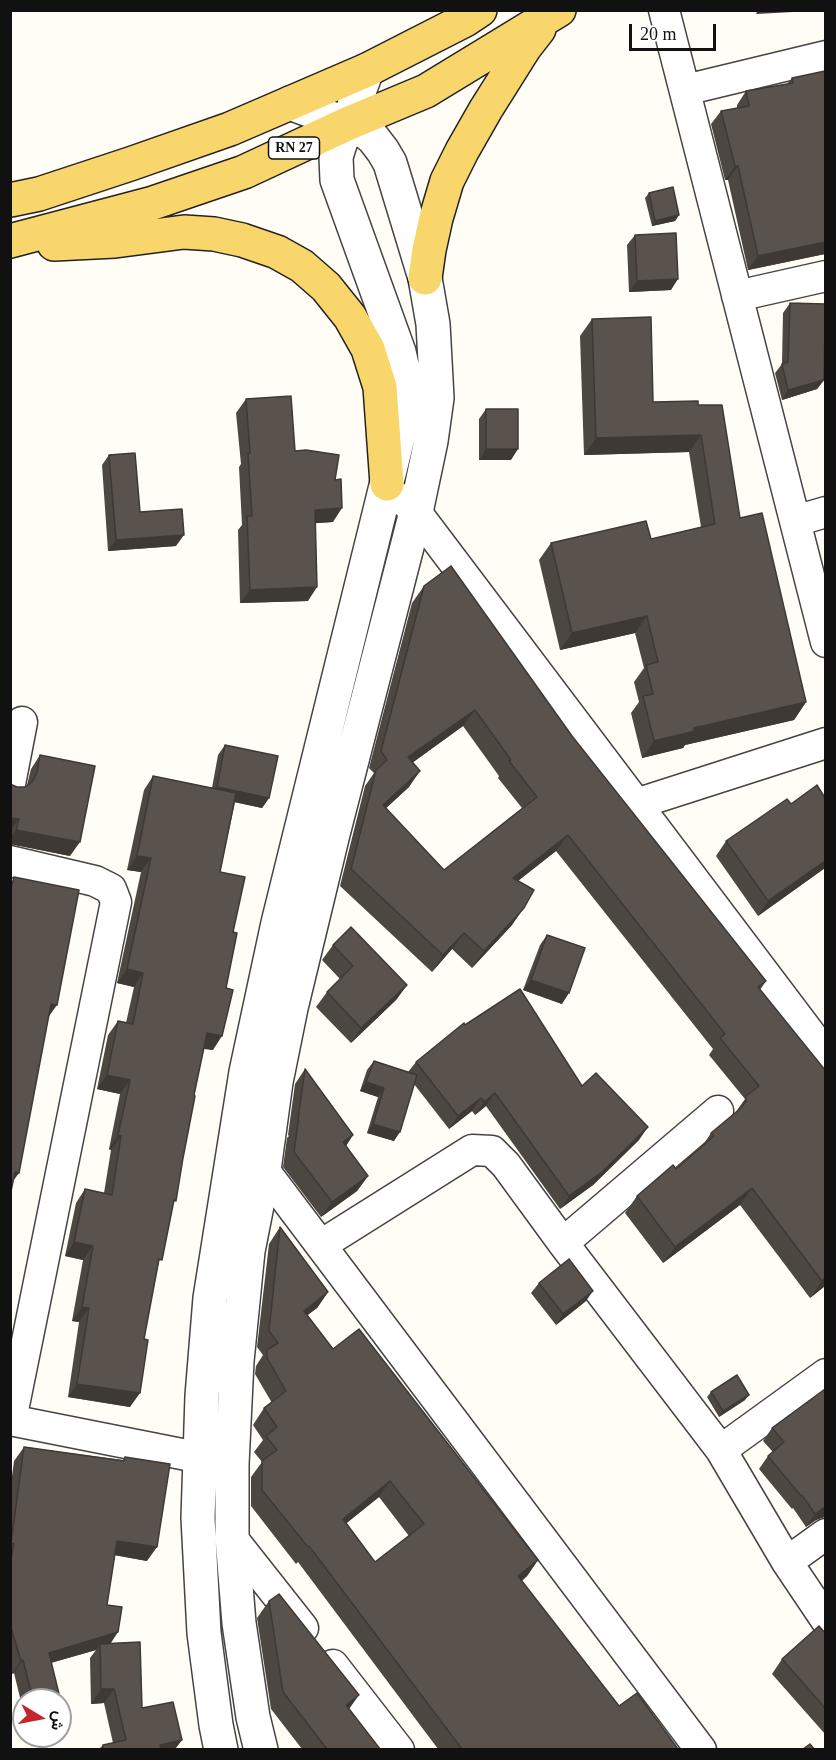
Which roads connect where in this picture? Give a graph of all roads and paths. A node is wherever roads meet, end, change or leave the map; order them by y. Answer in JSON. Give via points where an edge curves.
{"nodes":[{"id":1,"x":480,"y":10,"type":"edge"},
{"id":2,"x":664,"y":10,"type":"edge"},
{"id":3,"x":553,"y":15,"type":"edge"},
{"id":4,"x":825,"y":56,"type":"edge"},
{"id":5,"x":367,"y":69,"type":"junction"},
{"id":6,"x":685,"y":90,"type":"junction"},
{"id":7,"x":290,"y":103,"type":"junction"},
{"id":8,"x":347,"y":124,"type":"junction"},
{"id":9,"x":10,"y":200,"type":"edge"},
{"id":10,"x":10,"y":241,"type":"edge"},
{"id":11,"x":10,"y":246,"type":"edge"},
{"id":12,"x":825,"y":276,"type":"edge"},
{"id":13,"x":425,"y":278,"type":"junction"},
{"id":14,"x":737,"y":296,"type":"junction"},
{"id":15,"x":387,"y":484,"type":"junction"},
{"id":16,"x":416,"y":512,"type":"junction"},
{"id":17,"x":825,"y":512,"type":"edge"},
{"id":18,"x":795,"y":521,"type":"junction"},
{"id":19,"x":825,"y":642,"type":"edge"},
{"id":20,"x":22,"y":722,"type":"dead end"},
{"id":21,"x":825,"y":743,"type":"edge"},
{"id":22,"x":10,"y":784,"type":"edge"},
{"id":23,"x":636,"y":804,"type":"junction"},
{"id":24,"x":10,"y":861,"type":"edge"},
{"id":25,"x":825,"y":1055,"type":"edge"},
{"id":26,"x":718,"y":1111,"type":"dead end"},
{"id":27,"x":234,"y":1148,"type":"junction"},
{"id":28,"x":264,"y":1170,"type":"junction"},
{"id":29,"x":563,"y":1243,"type":"junction"},
{"id":30,"x":321,"y":1245,"type":"junction"},
{"id":31,"x":825,"y":1374,"type":"edge"},
{"id":32,"x":11,"y":1420,"type":"edge"},
{"id":33,"x":720,"y":1450,"type":"junction"},
{"id":34,"x":200,"y":1458,"type":"junction"},
{"id":35,"x":232,"y":1464,"type":"junction"},
{"id":36,"x":825,"y":1534,"type":"edge"},
{"id":37,"x":232,"y":1538,"type":"junction"},
{"id":38,"x":787,"y":1562,"type":"junction"},
{"id":39,"x":825,"y":1620,"type":"edge"},
{"id":40,"x":221,"y":1749,"type":"edge"},
{"id":41,"x":261,"y":1749,"type":"edge"},
{"id":42,"x":399,"y":1749,"type":"edge"},
{"id":43,"x":701,"y":1749,"type":"edge"}],
"edges":[{"from":1,"to":5,"type":"main road"},
{"from":2,"to":6,"type":"street"},
{"from":3,"to":8,"type":"main road","number":"RN 27","via":[[426,91]]},
{"from":3,"to":13,"type":"main road","via":[[525,47],[447,181]]},
{"from":4,"to":6,"type":"street"},
{"from":5,"to":7,"type":"main road"},
{"from":5,"to":8,"type":"street"},
{"from":6,"to":14,"type":"street"},
{"from":7,"to":8,"type":"street"},
{"from":7,"to":9,"type":"main road","via":[[130,165]]},
{"from":8,"to":10,"type":"main road","number":"RN 27","via":[[233,175],[150,204]]},
{"from":8,"to":13,"type":"street","via":[[374,138],[390,163]]},
{"from":8,"to":15,"type":"street","via":[[336,157],[337,180],[405,378],[405,409]]},
{"from":11,"to":15,"type":"main road","via":[[204,233],[242,240],[302,266],[326,287],[350,317],[368,350],[380,387]]},
{"from":12,"to":14,"type":"street"},
{"from":13,"to":16,"type":"street","via":[[433,324],[437,398]]},
{"from":14,"to":18,"type":"street"},
{"from":15,"to":16,"type":"street"},
{"from":15,"to":27,"type":"street","via":[[278,923]]},
{"from":16,"to":23,"type":"street"},
{"from":16,"to":28,"type":"street","via":[[291,1008]]},
{"from":17,"to":18,"type":"street"},
{"from":18,"to":19,"type":"street"},
{"from":20,"to":22,"type":"street"},
{"from":21,"to":23,"type":"street"},
{"from":23,"to":25,"type":"street"},
{"from":24,"to":32,"type":"street","via":[[95,881],[111,889],[116,902]]},
{"from":26,"to":29,"type":"street"},
{"from":27,"to":28,"type":"street"},
{"from":27,"to":34,"type":"street","via":[[210,1298]]},
{"from":28,"to":30,"type":"street"},
{"from":28,"to":35,"type":"street","via":[[248,1251]]},
{"from":29,"to":30,"type":"street","via":[[506,1165],[492,1151],[472,1150]]},
{"from":29,"to":33,"type":"street"},
{"from":30,"to":43,"type":"street"},
{"from":31,"to":33,"type":"street"},
{"from":32,"to":34,"type":"street"},
{"from":33,"to":38,"type":"street"},
{"from":34,"to":35,"type":"street"},
{"from":34,"to":40,"type":"street","via":[[198,1518],[204,1633]]},
{"from":35,"to":37,"type":"street"},
{"from":36,"to":38,"type":"street"},
{"from":37,"to":41,"type":"street","via":[[239,1623]]},
{"from":37,"to":42,"type":"street"},
{"from":38,"to":39,"type":"street"}]}
